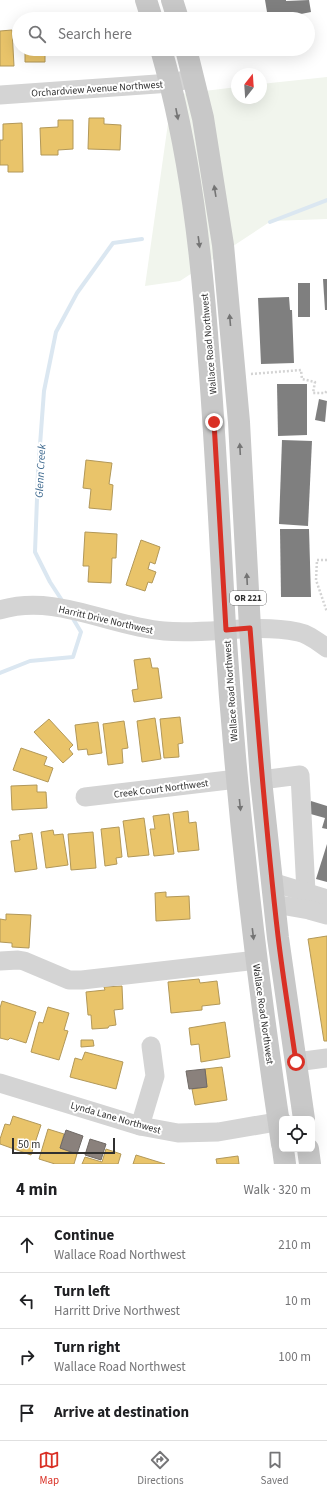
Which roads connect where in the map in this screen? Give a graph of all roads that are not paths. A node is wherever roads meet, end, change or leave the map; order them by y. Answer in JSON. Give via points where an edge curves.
{"nodes":[{"id":1,"x":146,"y":0,"type":"edge"},
{"id":2,"x":172,"y":0,"type":"edge"},
{"id":3,"x":150,"y":12,"type":"edge"},
{"id":4,"x":176,"y":12,"type":"edge"},
{"id":5,"x":163,"y":56,"type":"edge"},
{"id":6,"x":188,"y":56,"type":"edge"},
{"id":7,"x":194,"y":78,"type":"junction"},
{"id":8,"x":171,"y":83,"type":"junction"},
{"id":9,"x":0,"y":95,"type":"edge"},
{"id":10,"x":0,"y":610,"type":"edge"},
{"id":11,"x":250,"y":628,"type":"junction"},
{"id":12,"x":226,"y":630,"type":"junction"},
{"id":13,"x":327,"y":648,"type":"edge"},
{"id":14,"x":237,"y":779,"type":"junction"},
{"id":15,"x":261,"y":780,"type":"junction"},
{"id":16,"x":85,"y":797,"type":"dead end"},
{"id":17,"x":272,"y":882,"type":"junction"},
{"id":18,"x":306,"y":892,"type":"junction"},
{"id":19,"x":327,"y":899,"type":"edge"},
{"id":20,"x":275,"y":904,"type":"junction"},
{"id":21,"x":327,"y":915,"type":"edge"},
{"id":22,"x":257,"y":960,"type":"junction"},
{"id":23,"x":0,"y":961,"type":"edge"},
{"id":24,"x":151,"y":1046,"type":"dead end"},
{"id":25,"x":327,"y":1058,"type":"edge"},
{"id":26,"x":296,"y":1062,"type":"junction"},
{"id":27,"x":0,"y":1083,"type":"edge"},
{"id":28,"x":292,"y":1116,"type":"edge"},
{"id":29,"x":293,"y":1116,"type":"edge"},
{"id":30,"x":279,"y":1122,"type":"edge"},
{"id":31,"x":140,"y":1126,"type":"junction"},
{"id":32,"x":283,"y":1152,"type":"edge"},
{"id":33,"x":308,"y":1152,"type":"edge"},
{"id":34,"x":285,"y":1164,"type":"edge"},
{"id":35,"x":310,"y":1164,"type":"edge"}],
"edges":[{"from":1,"to":3,"type":"main road"},
{"from":2,"to":4,"type":"main road"},
{"from":5,"to":8,"type":"main road","name":"Wallace Road Northwest","number":"OR 221"},
{"from":6,"to":7,"type":"main road","name":"Wallace Road Northwest","number":"OR 221"},
{"from":7,"to":8,"type":"street","name":"Orchardview Avenue Northwest"},
{"from":11,"to":7,"type":"main road","name":"Wallace Road Northwest","number":"OR 221","one_way":true,"via":[[235,375],[223,245],[203,118]]},
{"from":8,"to":9,"type":"street","name":"Orchardview Avenue Northwest"},
{"from":8,"to":12,"type":"main road","name":"Wallace Road Northwest","number":"OR 221","one_way":true,"via":[[200,247]]},
{"from":10,"to":12,"type":"street","name":"Harritt Drive Northwest","via":[[29,605],[82,611],[142,628],[163,631],[191,633]]},
{"from":11,"to":12,"type":"street","name":"Harritt Drive Northwest"},
{"from":11,"to":13,"type":"street","name":"Harritt Drive Northwest","via":[[300,632]]},
{"from":11,"to":15,"type":"main road","name":"Wallace Road Northwest","number":"OR 221"},
{"from":12,"to":14,"type":"main road","name":"Wallace Road Northwest","number":"OR 221"},
{"from":14,"to":16,"type":"street","name":"Creek Court Northwest"},
{"from":14,"to":22,"type":"main road","name":"Wallace Road Northwest","number":"OR 221","one_way":true},
{"from":15,"to":17,"type":"main road","name":"Wallace Road Northwest","number":"OR 221"},
{"from":15,"to":18,"type":"street","via":[[300,775]]},
{"from":17,"to":18,"type":"street"},
{"from":17,"to":20,"type":"main road","name":"Wallace Road Northwest","number":"OR 221"},
{"from":18,"to":19,"type":"street"},
{"from":20,"to":21,"type":"street"},
{"from":20,"to":26,"type":"main road","name":"Wallace Road Northwest","number":"OR 221"},
{"from":22,"to":23,"type":"street","via":[[69,980],[24,961]]},
{"from":22,"to":28,"type":"main road","name":"Wallace Road Northwest","number":"OR 221"},
{"from":24,"to":31,"type":"street","via":[[155,1076]]},
{"from":25,"to":26,"type":"street"},
{"from":26,"to":29,"type":"main road","name":"Wallace Road Northwest","number":"OR 221"},
{"from":27,"to":31,"type":"street","name":"Lynda Lane Northwest"},
{"from":30,"to":31,"type":"street","name":"Lynda Lane Northwest","via":[[218,1132],[185,1133]]},
{"from":32,"to":34,"type":"main road"},
{"from":33,"to":35,"type":"main road"}]}
